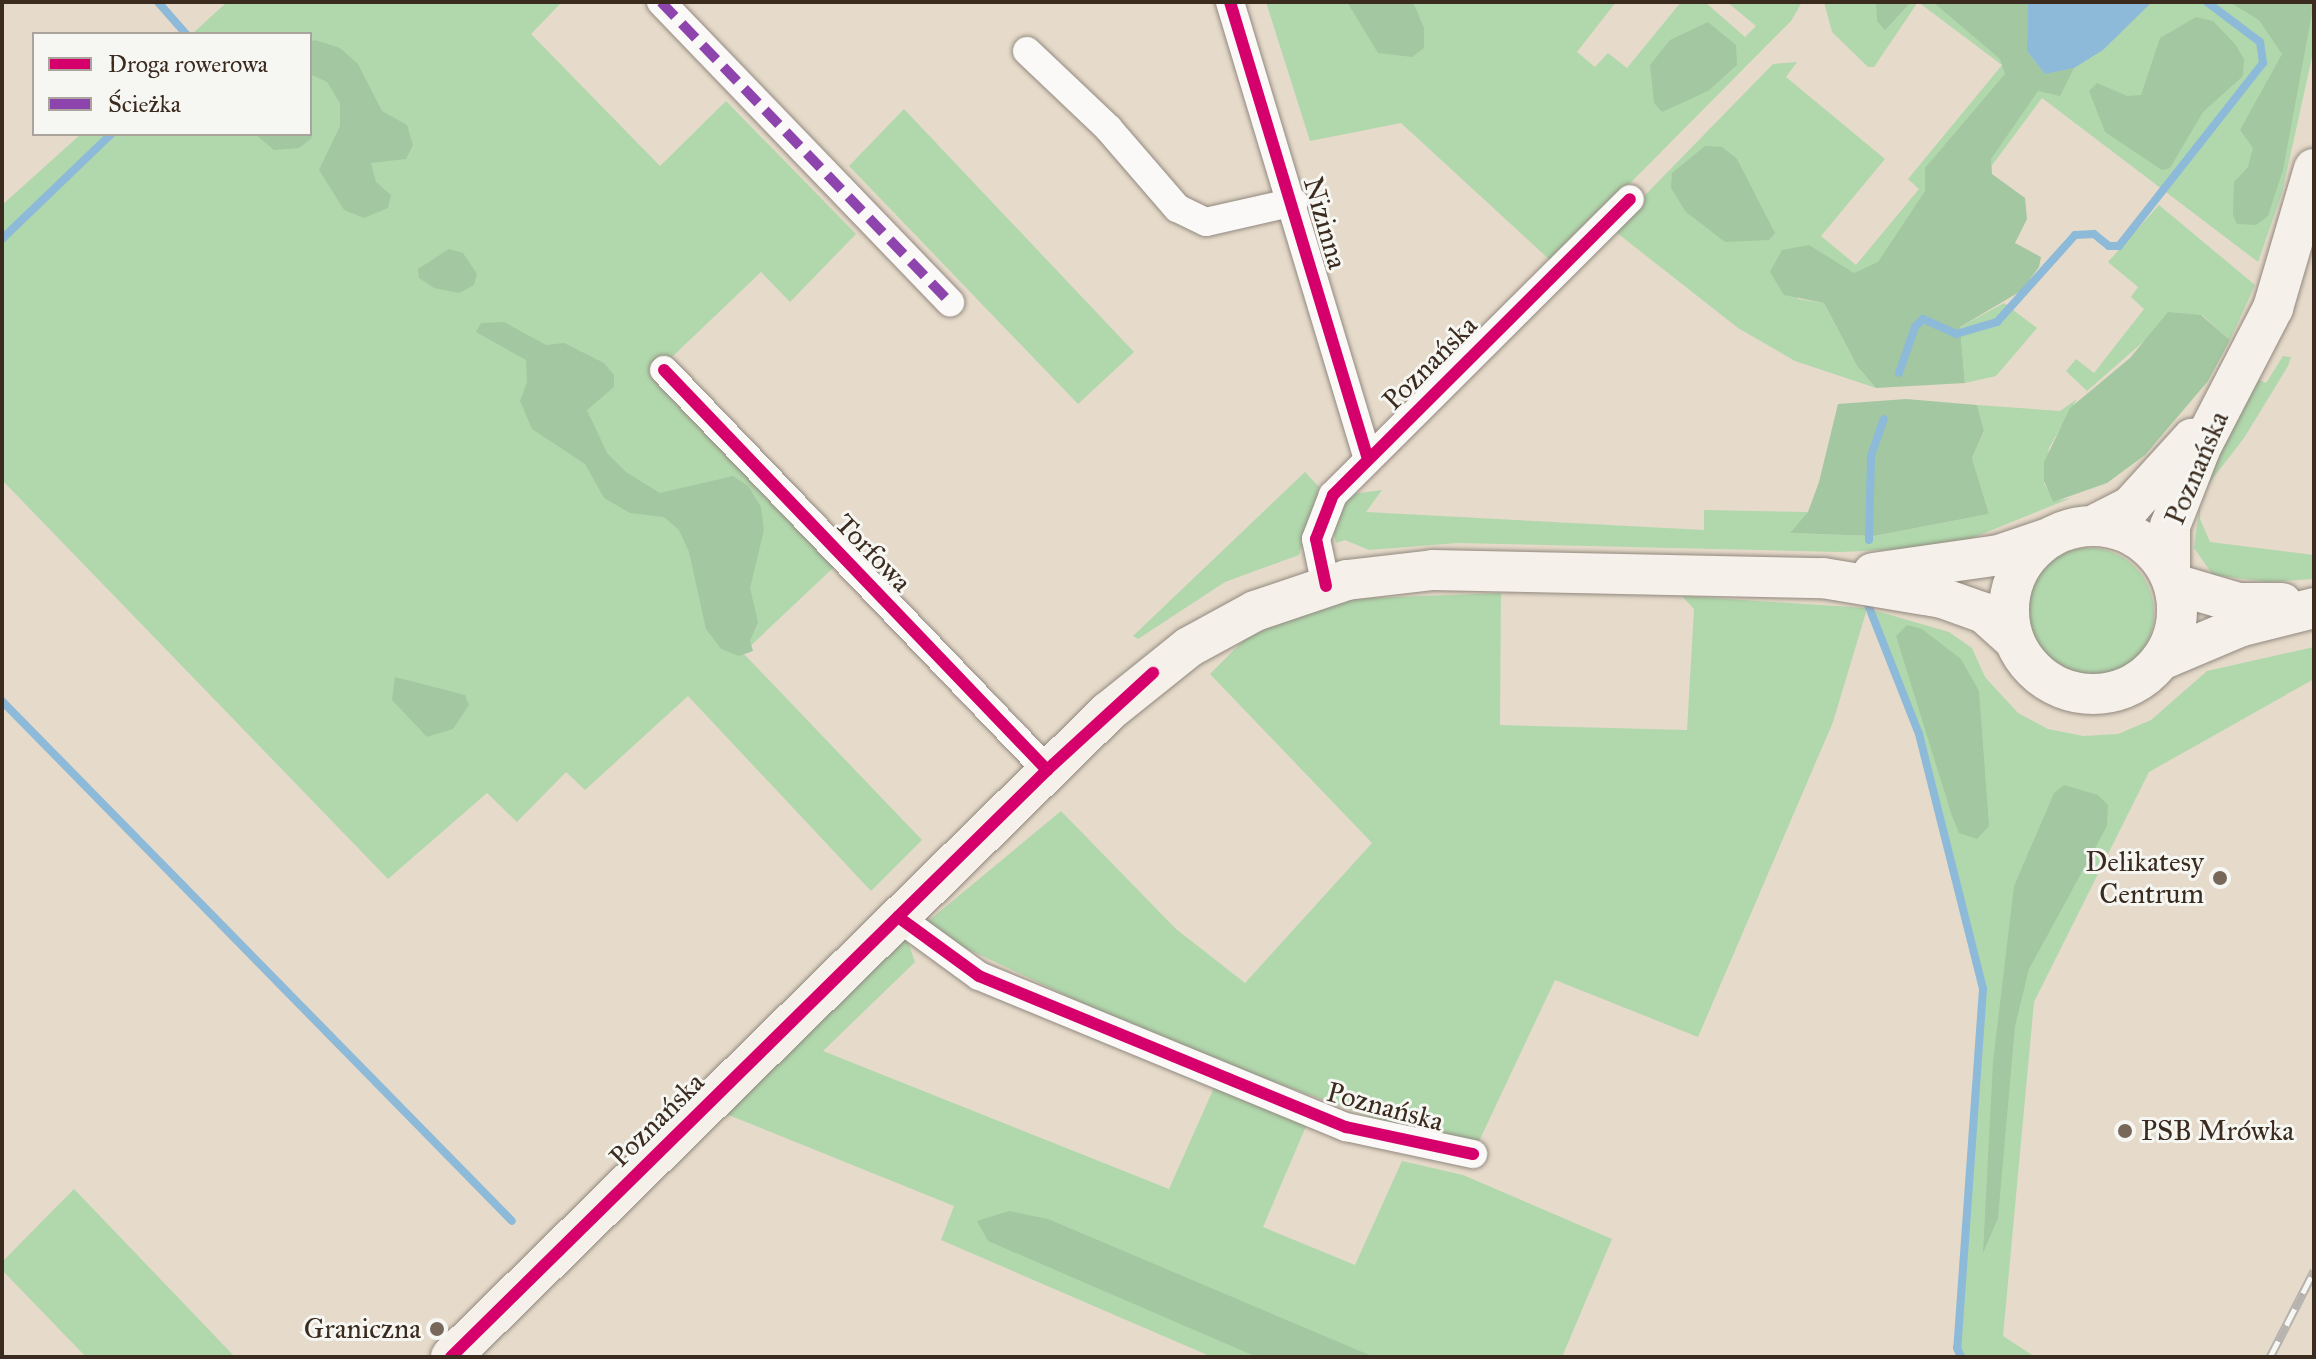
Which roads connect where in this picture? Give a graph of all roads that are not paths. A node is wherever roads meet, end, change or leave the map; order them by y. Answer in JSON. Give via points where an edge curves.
{"nodes":[{"id":1,"x":661,"y":2,"type":"edge"},
{"id":2,"x":1230,"y":2,"type":"edge"},
{"id":3,"x":1027,"y":51,"type":"dead end"},
{"id":4,"x":2314,"y":169,"type":"edge"},
{"id":5,"x":1630,"y":199,"type":"dead end"},
{"id":6,"x":1294,"y":202,"type":"junction"},
{"id":7,"x":950,"y":302,"type":"dead end"},
{"id":8,"x":2244,"y":368,"type":"junction"},
{"id":9,"x":664,"y":370,"type":"dead end"},
{"id":10,"x":1368,"y":458,"type":"junction"},
{"id":11,"x":2098,"y":523,"type":"junction"},
{"id":12,"x":2056,"y":535,"type":"junction"},
{"id":13,"x":1823,"y":578,"type":"junction"},
{"id":14,"x":2172,"y":578,"type":"junction"},
{"id":15,"x":1326,"y":586,"type":"junction"},
{"id":16,"x":2314,"y":606,"type":"edge"},
{"id":17,"x":2013,"y":639,"type":"junction"},
{"id":18,"x":2161,"y":660,"type":"junction"},
{"id":19,"x":1047,"y":770,"type":"junction"},
{"id":20,"x":898,"y":917,"type":"junction"},
{"id":21,"x":1473,"y":1154,"type":"dead end"},
{"id":22,"x":451,"y":1357,"type":"edge"}],
"edges":[{"from":1,"to":7,"type":"street"},
{"from":2,"to":6,"type":"street","name":"Nizinna"},
{"from":3,"to":6,"type":"street","via":[[1108,128],[1177,208],[1206,222]]},
{"from":4,"to":8,"type":"main road","name":"Poznańska","via":[[2273,308]]},
{"from":5,"to":10,"type":"street","name":"Poznańska"},
{"from":6,"to":10,"type":"street","name":"Nizinna"},
{"from":8,"to":11,"type":"main road","name":"Poznańska","via":[[2157,480],[2131,506]]},
{"from":8,"to":14,"type":"main road","name":"Poznańska","via":[[2201,447],[2170,526]]},
{"from":9,"to":19,"type":"street","name":"Torfowa"},
{"from":10,"to":15,"type":"street","name":"Poznańska","via":[[1333,495],[1318,524]]},
{"from":11,"to":12,"type":"main road"},
{"from":11,"to":14,"type":"main road","via":[[2143,538]]},
{"from":12,"to":13,"type":"main road","name":"Poznańska","via":[[1961,562]]},
{"from":12,"to":17,"type":"main road","via":[[2027,558],[2015,577],[2009,620]]},
{"from":13,"to":15,"type":"main road","name":"Poznańska","via":[[1467,569],[1403,572]]},
{"from":13,"to":17,"type":"main road","name":"Poznańska","via":[[1942,598],[1984,613]]},
{"from":14,"to":16,"type":"main road","via":[[2238,603]]},
{"from":14,"to":18,"type":"main road","via":[[2177,611]]},
{"from":15,"to":19,"type":"main road","name":"Poznańska","via":[[1255,611],[1189,647],[1129,692]]},
{"from":16,"to":18,"type":"main road","via":[[2242,626]]},
{"from":17,"to":18,"type":"main road","via":[[2039,677],[2075,694],[2098,696],[2127,688]]},
{"from":19,"to":20,"type":"main road","name":"Poznańska"},
{"from":20,"to":21,"type":"street","name":"Poznańska","via":[[993,982],[1346,1127]]},
{"from":20,"to":22,"type":"main road","name":"Poznańska"}]}
